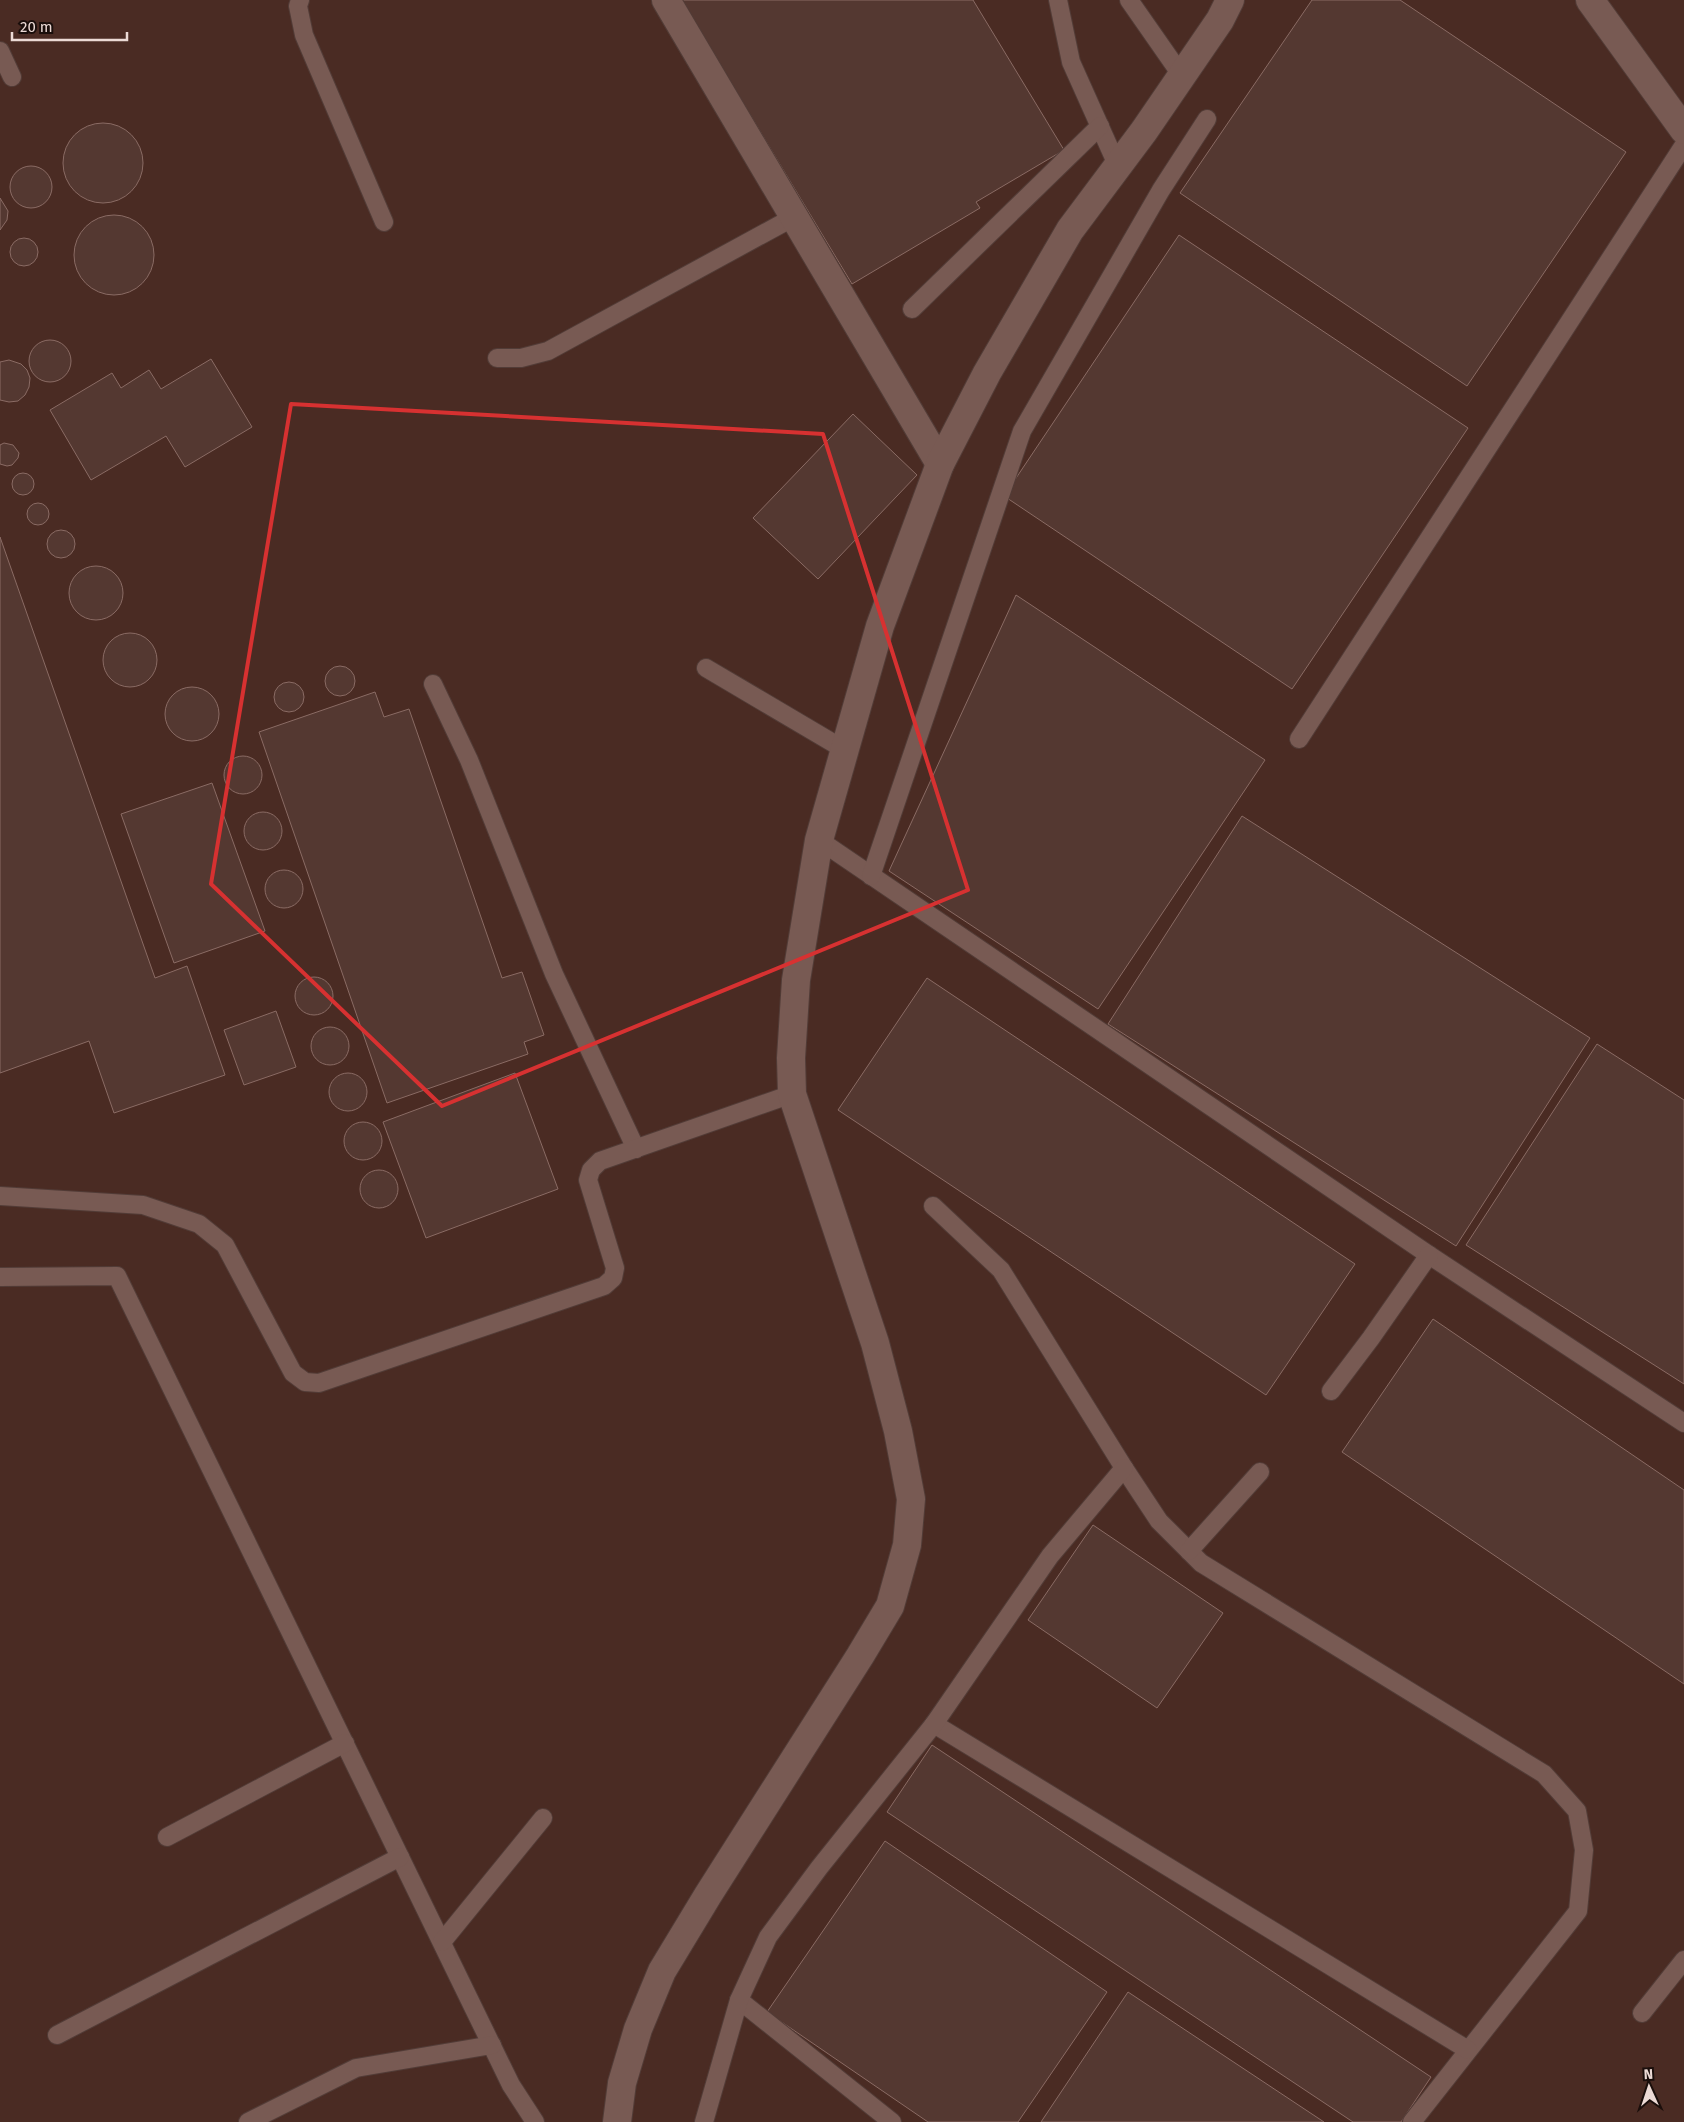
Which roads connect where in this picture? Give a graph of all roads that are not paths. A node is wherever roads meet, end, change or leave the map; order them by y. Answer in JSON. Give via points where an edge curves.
{"nodes":[{"id":1,"x":300,"y":0,"type":"edge"},
{"id":2,"x":666,"y":0,"type":"edge"},
{"id":3,"x":1058,"y":0,"type":"edge"},
{"id":4,"x":1129,"y":0,"type":"edge"},
{"id":5,"x":1230,"y":0,"type":"edge"},
{"id":6,"x":1590,"y":0,"type":"edge"},
{"id":7,"x":0,"y":51,"type":"edge"},
{"id":8,"x":1182,"y":76,"type":"junction"},
{"id":9,"x":12,"y":77,"type":"dead end"},
{"id":10,"x":1207,"y":119,"type":"dead end"},
{"id":11,"x":1100,"y":126,"type":"junction"},
{"id":12,"x":1684,"y":130,"type":"edge"},
{"id":13,"x":1684,"y":145,"type":"edge"},
{"id":14,"x":1118,"y":167,"type":"junction"},
{"id":15,"x":794,"y":218,"type":"junction"},
{"id":16,"x":384,"y":222,"type":"dead end"},
{"id":17,"x":912,"y":309,"type":"dead end"},
{"id":18,"x":496,"y":358,"type":"dead end"},
{"id":19,"x":940,"y":464,"type":"junction"},
{"id":20,"x":706,"y":668,"type":"dead end"},
{"id":21,"x":434,"y":684,"type":"dead end"},
{"id":22,"x":1299,"y":739,"type":"dead end"},
{"id":23,"x":845,"y":750,"type":"junction"},
{"id":24,"x":819,"y":840,"type":"junction"},
{"id":25,"x":871,"y":876,"type":"junction"},
{"id":26,"x":792,"y":1094,"type":"junction"},
{"id":27,"x":636,"y":1149,"type":"junction"},
{"id":28,"x":0,"y":1196,"type":"edge"},
{"id":29,"x":933,"y":1206,"type":"dead end"},
{"id":30,"x":1429,"y":1255,"type":"junction"},
{"id":31,"x":0,"y":1277,"type":"edge"},
{"id":32,"x":1331,"y":1392,"type":"dead end"},
{"id":33,"x":1684,"y":1423,"type":"edge"},
{"id":34,"x":1124,"y":1468,"type":"junction"},
{"id":35,"x":1260,"y":1472,"type":"dead end"},
{"id":36,"x":1189,"y":1552,"type":"junction"},
{"id":37,"x":934,"y":1724,"type":"junction"},
{"id":38,"x":345,"y":1743,"type":"junction"},
{"id":39,"x":543,"y":1818,"type":"dead end"},
{"id":40,"x":167,"y":1837,"type":"dead end"},
{"id":41,"x":400,"y":1857,"type":"junction"},
{"id":42,"x":442,"y":1942,"type":"junction"},
{"id":43,"x":1684,"y":1960,"type":"edge"},
{"id":44,"x":739,"y":2000,"type":"junction"},
{"id":45,"x":1642,"y":2013,"type":"dead end"},
{"id":46,"x":57,"y":2035,"type":"dead end"},
{"id":47,"x":492,"y":2045,"type":"junction"},
{"id":48,"x":1468,"y":2050,"type":"junction"},
{"id":49,"x":248,"y":2122,"type":"edge"},
{"id":50,"x":535,"y":2122,"type":"edge"},
{"id":51,"x":616,"y":2122,"type":"edge"},
{"id":52,"x":704,"y":2122,"type":"edge"},
{"id":53,"x":892,"y":2122,"type":"edge"},
{"id":54,"x":1412,"y":2122,"type":"edge"}],
"edges":[{"from":1,"to":16,"type":"lane","via":[[298,6],[304,35]]},
{"from":2,"to":15,"type":"street"},
{"from":3,"to":11,"type":"lane","via":[[1071,62]]},
{"from":4,"to":8,"type":"lane"},
{"from":5,"to":8,"type":"street"},
{"from":6,"to":12,"type":"street"},
{"from":7,"to":9,"type":"lane"},
{"from":8,"to":14,"type":"street"},
{"from":10,"to":25,"type":"lane","via":[[1161,190],[1022,431]]},
{"from":11,"to":14,"type":"lane"},
{"from":11,"to":17,"type":"lane"},
{"from":13,"to":22,"type":"lane"},
{"from":14,"to":19,"type":"street","via":[[1070,230],[987,373]]},
{"from":15,"to":18,"type":"lane","via":[[548,350],[521,358]]},
{"from":15,"to":19,"type":"street"},
{"from":19,"to":23,"type":"street","via":[[880,626]]},
{"from":20,"to":23,"type":"lane"},
{"from":21,"to":27,"type":"lane","via":[[469,760],[554,974]]},
{"from":23,"to":24,"type":"street"},
{"from":24,"to":25,"type":"lane"},
{"from":24,"to":26,"type":"street","via":[[796,980]]},
{"from":25,"to":30,"type":"lane"},
{"from":26,"to":27,"type":"lane"},
{"from":26,"to":51,"type":"street","via":[[874,1343],[898,1431],[911,1499],[907,1545],[890,1606],[662,1971],[638,2029],[622,2083]]},
{"from":27,"to":28,"type":"lane","via":[[600,1162],[591,1170],[588,1180],[615,1268],[613,1278],[604,1286],[319,1383],[305,1382],[293,1373],[225,1245],[199,1224],[143,1204]]},
{"from":29,"to":34,"type":"lane","via":[[1001,1270]]},
{"from":30,"to":32,"type":"lane"},
{"from":30,"to":33,"type":"lane"},
{"from":31,"to":38,"type":"lane","via":[[117,1276]]},
{"from":34,"to":36,"type":"lane","via":[[1159,1521]]},
{"from":34,"to":37,"type":"lane","via":[[1050,1556]]},
{"from":35,"to":36,"type":"lane"},
{"from":36,"to":48,"type":"lane","via":[[1209,1568],[1544,1774],[1577,1811],[1584,1850],[1578,1911]]},
{"from":37,"to":44,"type":"lane","via":[[768,1937]]},
{"from":37,"to":48,"type":"lane"},
{"from":38,"to":40,"type":"lane"},
{"from":38,"to":41,"type":"lane"},
{"from":39,"to":42,"type":"lane"},
{"from":41,"to":42,"type":"lane"},
{"from":41,"to":46,"type":"lane"},
{"from":42,"to":47,"type":"lane"},
{"from":43,"to":45,"type":"lane"},
{"from":44,"to":52,"type":"lane"},
{"from":44,"to":53,"type":"lane"},
{"from":47,"to":49,"type":"lane","via":[[356,2068]]},
{"from":47,"to":50,"type":"lane","via":[[511,2085]]},
{"from":48,"to":54,"type":"lane"}]}
